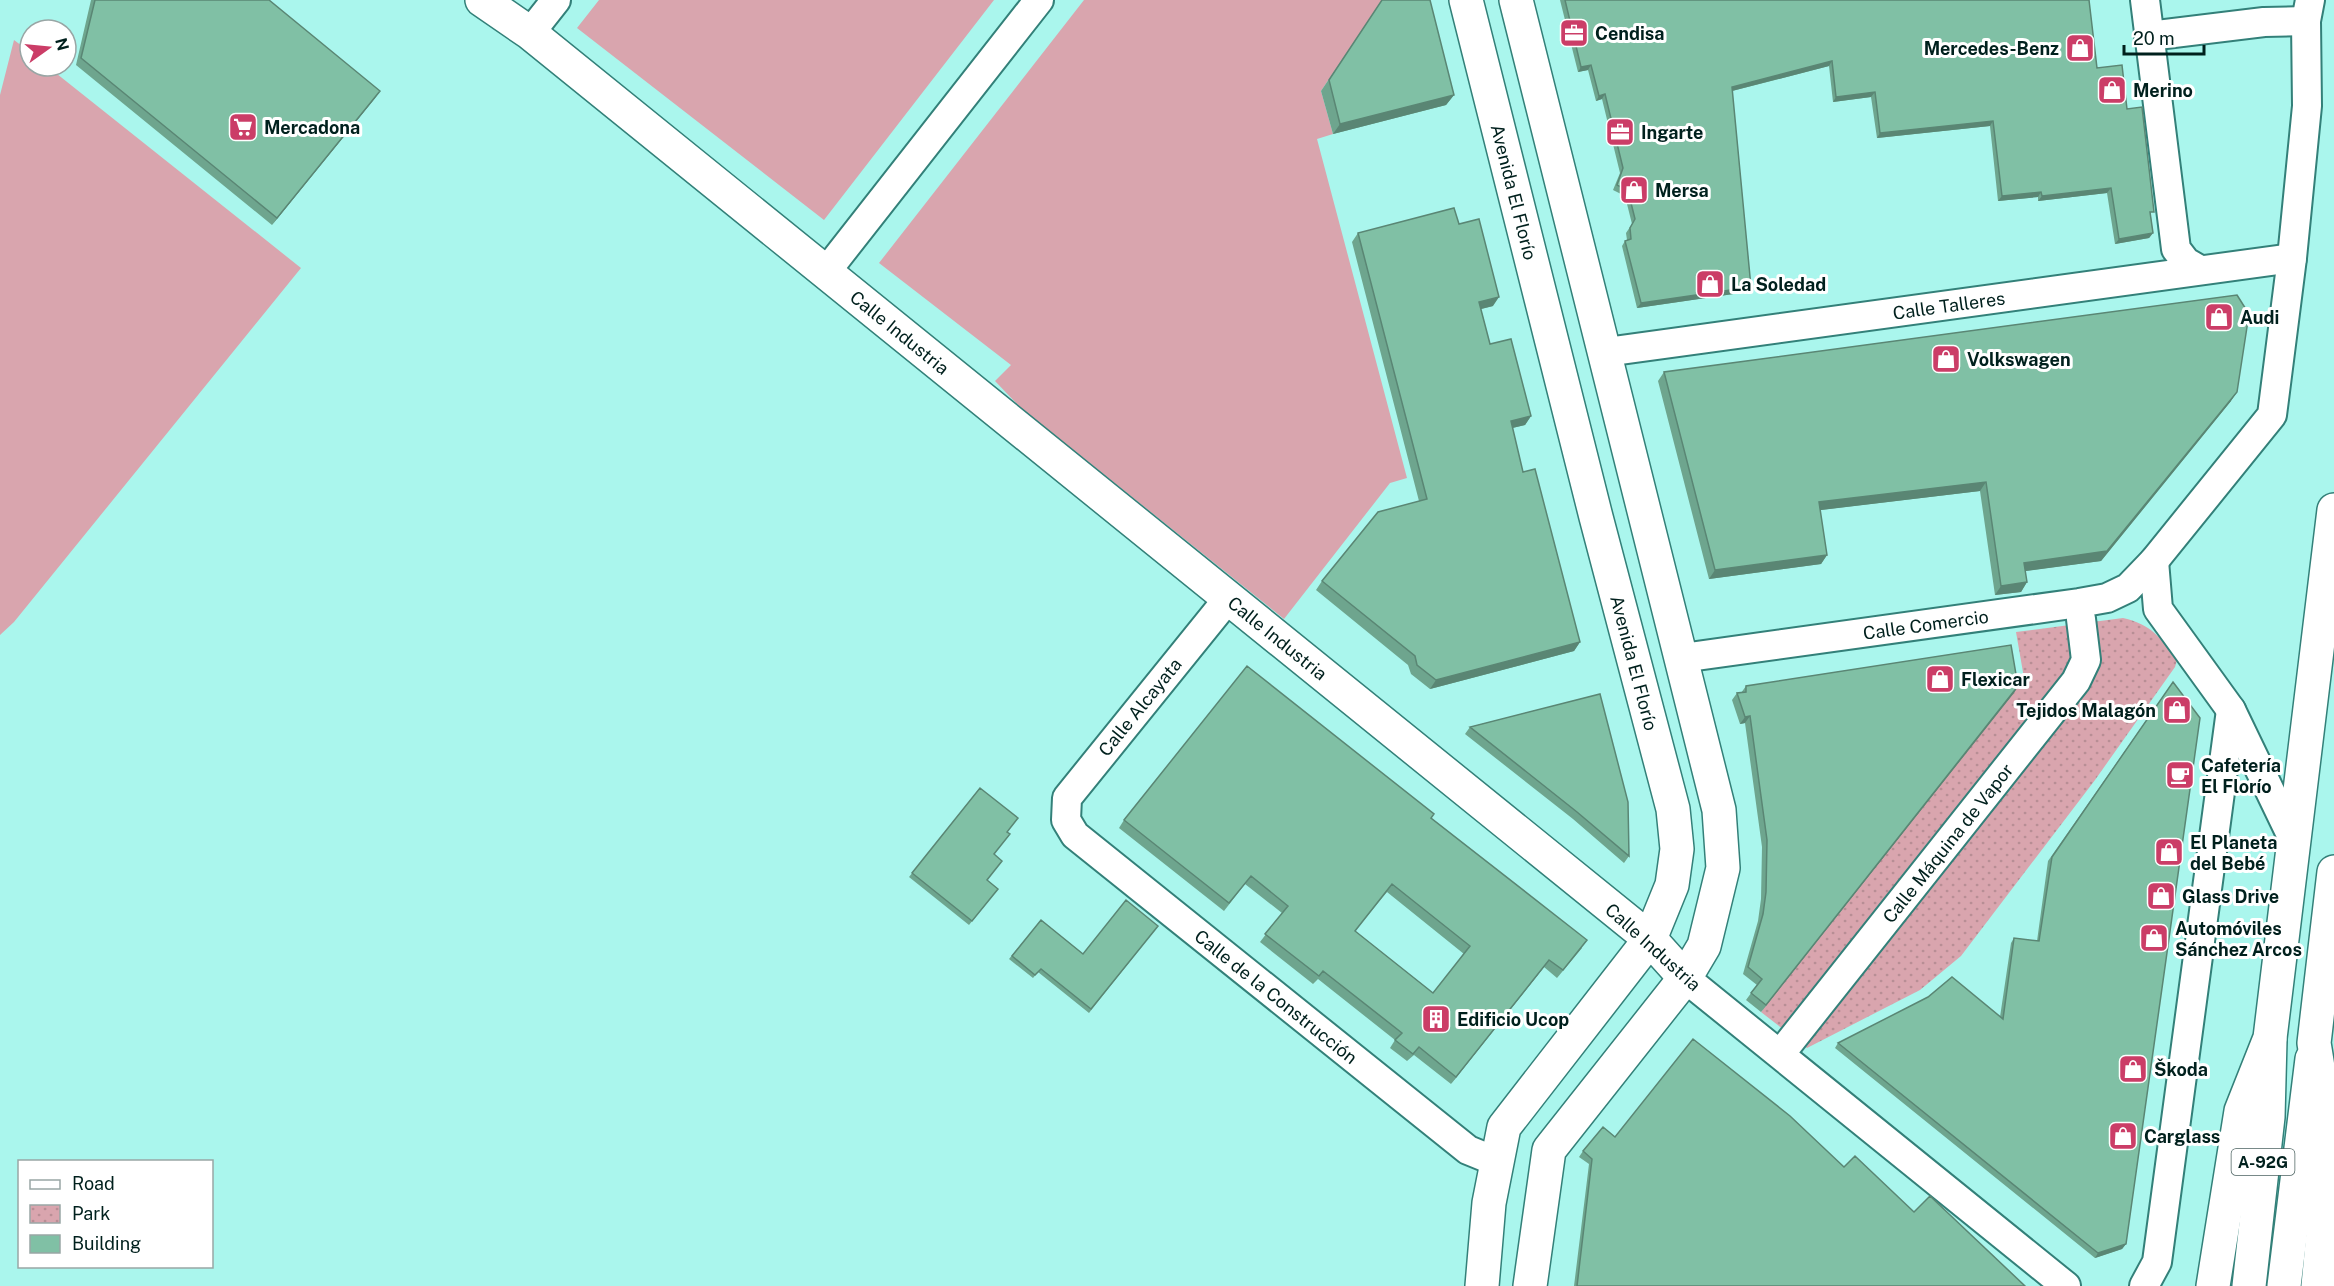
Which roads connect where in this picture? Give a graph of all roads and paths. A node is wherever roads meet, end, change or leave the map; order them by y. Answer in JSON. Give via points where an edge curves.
{"nodes":[{"id":1,"x":482,"y":0,"type":"edge"},
{"id":2,"x":556,"y":0,"type":"edge"},
{"id":3,"x":1039,"y":0,"type":"edge"},
{"id":4,"x":1466,"y":0,"type":"edge"},
{"id":5,"x":1516,"y":0,"type":"edge"},
{"id":6,"x":2145,"y":0,"type":"edge"},
{"id":7,"x":2308,"y":11,"type":"edge"},
{"id":8,"x":530,"y":33,"type":"junction"},
{"id":9,"x":2149,"y":36,"type":"junction"},
{"id":10,"x":2292,"y":258,"type":"junction"},
{"id":11,"x":2200,"y":270,"type":"junction"},
{"id":12,"x":825,"y":273,"type":"junction"},
{"id":13,"x":1606,"y":352,"type":"junction"},
{"id":14,"x":1557,"y":363,"type":"junction"},
{"id":15,"x":2334,"y":510,"type":"edge"},
{"id":16,"x":2154,"y":561,"type":"junction"},
{"id":17,"x":1227,"y":600,"type":"junction"},
{"id":18,"x":2081,"y":619,"type":"dead end"},
{"id":19,"x":1682,"y":658,"type":"junction"},
{"id":20,"x":1634,"y":666,"type":"junction"},
{"id":21,"x":2231,"y":710,"type":"junction"},
{"id":22,"x":1066,"y":820,"type":"joint"},
{"id":23,"x":2295,"y":843,"type":"junction"},
{"id":24,"x":2334,"y":872,"type":"edge"},
{"id":25,"x":1650,"y":939,"type":"junction"},
{"id":26,"x":1685,"y":978,"type":"junction"},
{"id":27,"x":2270,"y":1038,"type":"junction"},
{"id":28,"x":2314,"y":1043,"type":"junction"},
{"id":29,"x":1781,"y":1053,"type":"junction"},
{"id":30,"x":1495,"y":1161,"type":"junction"},
{"id":31,"x":1545,"y":1167,"type":"junction"},
{"id":32,"x":1482,"y":1286,"type":"edge"},
{"id":33,"x":1530,"y":1286,"type":"edge"},
{"id":34,"x":2066,"y":1286,"type":"edge"},
{"id":35,"x":2144,"y":1286,"type":"edge"},
{"id":36,"x":2213,"y":1286,"type":"edge"},
{"id":37,"x":2249,"y":1286,"type":"edge"},
{"id":38,"x":2284,"y":1286,"type":"edge"},
{"id":39,"x":2318,"y":1286,"type":"edge"}],
"edges":[{"from":1,"to":8,"type":"main road","name":"Calle Industria"},
{"from":2,"to":8,"type":"street"},
{"from":3,"to":12,"type":"street"},
{"from":4,"to":14,"type":"main road","name":"Avenida El Florío"},
{"from":5,"to":13,"type":"main road"},
{"from":6,"to":9,"type":"street"},
{"from":7,"to":9,"type":"street","via":[[2264,22]]},
{"from":7,"to":10,"type":"street","name":"Calle Comercio","via":[[2307,106]]},
{"from":8,"to":12,"type":"main road","name":"Calle Industria"},
{"from":9,"to":11,"type":"street","via":[[2176,249],[2186,262]]},
{"from":10,"to":11,"type":"street","name":"Calle Talleres"},
{"from":10,"to":16,"type":"street","name":"Calle Comercio","via":[[2272,415]]},
{"from":11,"to":13,"type":"street","name":"Calle Talleres"},
{"from":12,"to":17,"type":"main road","name":"Calle Industria"},
{"from":13,"to":14,"type":"main road"},
{"from":13,"to":19,"type":"main road"},
{"from":14,"to":20,"type":"main road","name":"Avenida El Florío"},
{"from":15,"to":23,"type":"main road","number":"A-92G"},
{"from":16,"to":19,"type":"street","name":"Calle Comercio","via":[[2128,588],[2107,598]]},
{"from":16,"to":21,"type":"street","via":[[2158,609]]},
{"from":17,"to":22,"type":"street","name":"Calle Alcayata","via":[[1067,798]]},
{"from":17,"to":25,"type":"main road","name":"Calle Industria"},
{"from":18,"to":29,"type":"street","name":"Calle Máquina de Vapor","via":[[2086,660],[2076,681]]},
{"from":19,"to":20,"type":"main road"},
{"from":19,"to":26,"type":"main road","via":[[1719,810],[1723,868],[1704,946]]},
{"from":20,"to":25,"type":"main road","name":"Avenida El Florío","via":[[1673,809],[1677,849],[1672,885]]},
{"from":21,"to":23,"type":"street"},
{"from":21,"to":35,"type":"street","via":[[2157,1262]]},
{"from":22,"to":30,"type":"street","name":"Calle de la Construcción","via":[[1075,836],[1468,1150]]},
{"from":23,"to":27,"type":"main road","number":"A-92G"},
{"from":24,"to":28,"type":"main road","number":"A-92G"},
{"from":25,"to":26,"type":"main road","name":"Calle Industria"},
{"from":25,"to":30,"type":"main road","name":"Avenida El Florío","via":[[1504,1127]]},
{"from":26,"to":29,"type":"street","name":"Calle Industria"},
{"from":26,"to":31,"type":"main road","via":[[1549,1150]]},
{"from":27,"to":36,"type":"main road","via":[[2241,1111]]},
{"from":27,"to":37,"type":"main road","number":"A-92G","via":[[2268,1117]]},
{"from":28,"to":38,"type":"main road","number":"A-92G"},
{"from":28,"to":39,"type":"main road","via":[[2327,1122],[2328,1180]]},
{"from":29,"to":34,"type":"street","name":"Calle Industria"},
{"from":30,"to":31,"type":"main road"},
{"from":30,"to":32,"type":"main road","name":"Avenida El Florío"},
{"from":31,"to":33,"type":"main road"}]}
